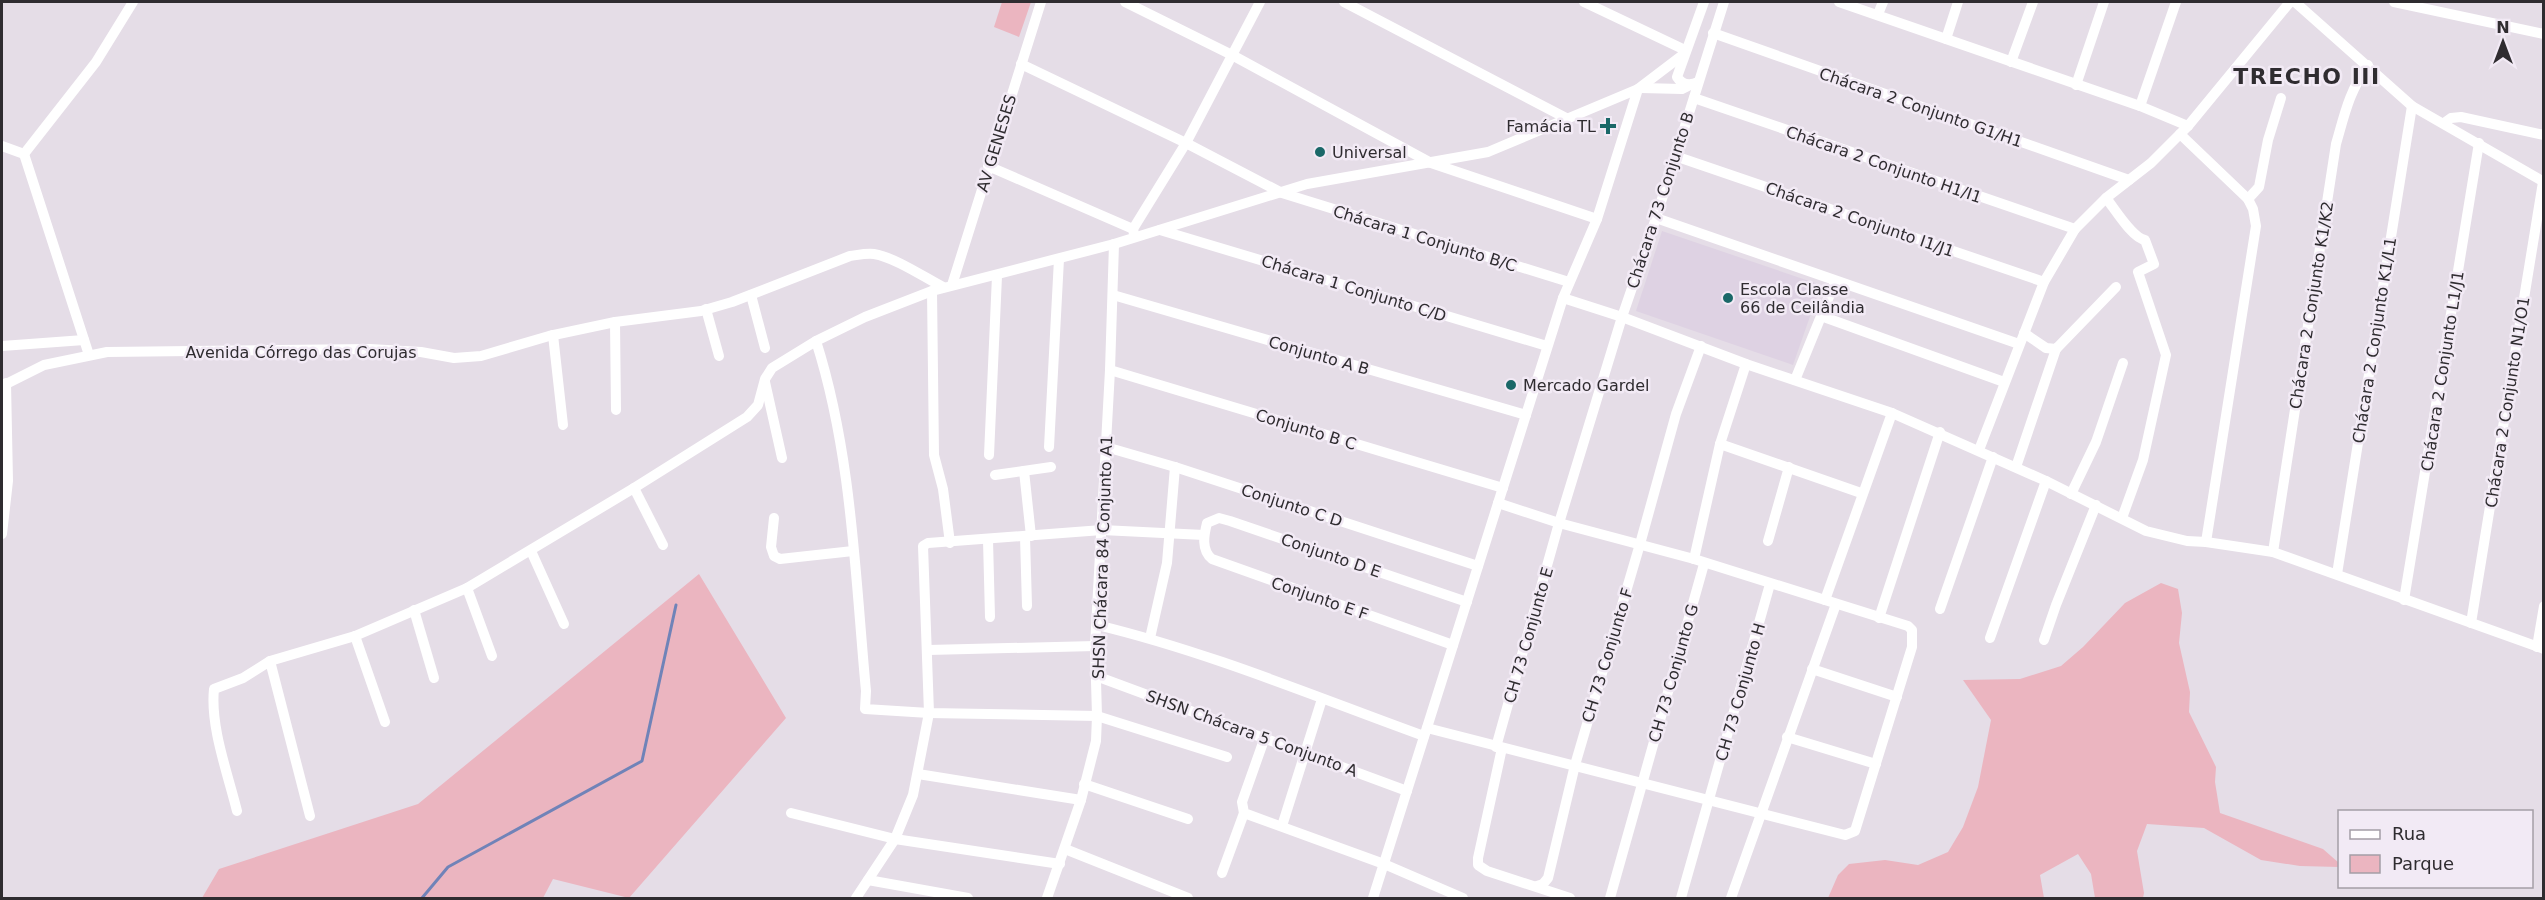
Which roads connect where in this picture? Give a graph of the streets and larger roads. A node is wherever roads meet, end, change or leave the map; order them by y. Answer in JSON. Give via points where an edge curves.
{"nodes":[{"id":1,"x":133,"y":2,"type":"edge"},
{"id":2,"x":1041,"y":2,"type":"edge"},
{"id":3,"x":1125,"y":2,"type":"edge"},
{"id":4,"x":1260,"y":2,"type":"edge"},
{"id":5,"x":1344,"y":2,"type":"edge"},
{"id":6,"x":1584,"y":2,"type":"edge"},
{"id":7,"x":1704,"y":2,"type":"edge"},
{"id":8,"x":1724,"y":2,"type":"edge"},
{"id":9,"x":1839,"y":2,"type":"edge"},
{"id":10,"x":1883,"y":2,"type":"edge"},
{"id":11,"x":1958,"y":2,"type":"edge"},
{"id":12,"x":2033,"y":2,"type":"edge"},
{"id":13,"x":2104,"y":2,"type":"edge"},
{"id":14,"x":2176,"y":2,"type":"edge"},
{"id":15,"x":2292,"y":2,"type":"edge"},
{"id":16,"x":2394,"y":2,"type":"edge"},
{"id":17,"x":1878,"y":14,"type":"junction"},
{"id":18,"x":1713,"y":33,"type":"junction"},
{"id":19,"x":2544,"y":34,"type":"edge"},
{"id":20,"x":1946,"y":39,"type":"junction"},
{"id":21,"x":1685,"y":52,"type":"junction"},
{"id":22,"x":1232,"y":55,"type":"junction"},
{"id":23,"x":2011,"y":62,"type":"junction"},
{"id":24,"x":1021,"y":64,"type":"junction"},
{"id":25,"x":2368,"y":65,"type":"junction"},
{"id":26,"x":1695,"y":83,"type":"junction"},
{"id":27,"x":2076,"y":85,"type":"junction"},
{"id":28,"x":1638,"y":89,"type":"junction"},
{"id":29,"x":1694,"y":98,"type":"junction"},
{"id":30,"x":2281,"y":98,"type":"dead end"},
{"id":31,"x":2140,"y":106,"type":"junction"},
{"id":32,"x":2412,"y":106,"type":"junction"},
{"id":33,"x":1566,"y":118,"type":"junction"},
{"id":34,"x":2444,"y":123,"type":"junction"},
{"id":35,"x":2188,"y":126,"type":"junction"},
{"id":36,"x":2180,"y":134,"type":"junction"},
{"id":37,"x":2544,"y":135,"type":"edge"},
{"id":38,"x":2479,"y":143,"type":"junction"},
{"id":39,"x":1186,"y":144,"type":"junction"},
{"id":40,"x":2,"y":146,"type":"edge"},
{"id":41,"x":24,"y":154,"type":"junction"},
{"id":42,"x":1675,"y":156,"type":"junction"},
{"id":43,"x":1431,"y":163,"type":"junction"},
{"id":44,"x":988,"y":166,"type":"junction"},
{"id":45,"x":2129,"y":180,"type":"junction"},
{"id":46,"x":2543,"y":182,"type":"edge"},
{"id":47,"x":1282,"y":193,"type":"junction"},
{"id":48,"x":2106,"y":198,"type":"junction"},
{"id":49,"x":2248,"y":199,"type":"junction"},
{"id":50,"x":1656,"y":218,"type":"junction"},
{"id":51,"x":1597,"y":219,"type":"junction"},
{"id":52,"x":1160,"y":230,"type":"junction"},
{"id":53,"x":2075,"y":230,"type":"junction"},
{"id":54,"x":1134,"y":233,"type":"junction"},
{"id":55,"x":1114,"y":244,"type":"junction"},
{"id":56,"x":1059,"y":259,"type":"junction"},
{"id":57,"x":998,"y":276,"type":"junction"},
{"id":58,"x":1569,"y":282,"type":"junction"},
{"id":59,"x":1834,"y":282,"type":"junction"},
{"id":60,"x":2044,"y":282,"type":"junction"},
{"id":61,"x":948,"y":286,"type":"junction"},
{"id":62,"x":2116,"y":287,"type":"dead end"},
{"id":63,"x":932,"y":291,"type":"junction"},
{"id":64,"x":751,"y":295,"type":"junction"},
{"id":65,"x":1113,"y":295,"type":"junction"},
{"id":66,"x":1563,"y":298,"type":"junction"},
{"id":67,"x":706,"y":309,"type":"junction"},
{"id":68,"x":1821,"y":316,"type":"junction"},
{"id":69,"x":1622,"y":317,"type":"junction"},
{"id":70,"x":615,"y":322,"type":"junction"},
{"id":71,"x":553,"y":336,"type":"junction"},
{"id":72,"x":2021,"y":339,"type":"junction"},
{"id":73,"x":84,"y":340,"type":"junction"},
{"id":74,"x":816,"y":341,"type":"junction"},
{"id":75,"x":2,"y":346,"type":"edge"},
{"id":76,"x":1547,"y":346,"type":"junction"},
{"id":77,"x":1701,"y":346,"type":"junction"},
{"id":78,"x":765,"y":348,"type":"dead end"},
{"id":79,"x":2056,"y":349,"type":"junction"},
{"id":80,"x":89,"y":354,"type":"junction"},
{"id":81,"x":719,"y":356,"type":"dead end"},
{"id":82,"x":2123,"y":363,"type":"dead end"},
{"id":83,"x":1746,"y":364,"type":"junction"},
{"id":84,"x":1110,"y":370,"type":"junction"},
{"id":85,"x":765,"y":379,"type":"junction"},
{"id":86,"x":1795,"y":380,"type":"junction"},
{"id":87,"x":2004,"y":382,"type":"junction"},
{"id":88,"x":4,"y":384,"type":"edge"},
{"id":89,"x":616,"y":410,"type":"dead end"},
{"id":90,"x":1892,"y":412,"type":"junction"},
{"id":91,"x":1526,"y":415,"type":"junction"},
{"id":92,"x":563,"y":425,"type":"dead end"},
{"id":93,"x":1940,"y":432,"type":"junction"},
{"id":94,"x":1720,"y":444,"type":"junction"},
{"id":95,"x":1049,"y":447,"type":"dead end"},
{"id":96,"x":1106,"y":447,"type":"junction"},
{"id":97,"x":1979,"y":450,"type":"junction"},
{"id":98,"x":989,"y":454,"type":"dead end"},
{"id":99,"x":1994,"y":457,"type":"junction"},
{"id":100,"x":782,"y":458,"type":"dead end"},
{"id":101,"x":1051,"y":467,"type":"dead end"},
{"id":102,"x":1175,"y":467,"type":"junction"},
{"id":103,"x":1789,"y":467,"type":"junction"},
{"id":104,"x":2016,"y":467,"type":"junction"},
{"id":105,"x":1024,"y":471,"type":"junction"},
{"id":106,"x":995,"y":475,"type":"dead end"},
{"id":107,"x":2046,"y":481,"type":"junction"},
{"id":108,"x":634,"y":488,"type":"junction"},
{"id":109,"x":1503,"y":488,"type":"junction"},
{"id":110,"x":1862,"y":493,"type":"junction"},
{"id":111,"x":2071,"y":494,"type":"junction"},
{"id":112,"x":1498,"y":503,"type":"junction"},
{"id":113,"x":2096,"y":506,"type":"junction"},
{"id":114,"x":774,"y":518,"type":"dead end"},
{"id":115,"x":2122,"y":518,"type":"junction"},
{"id":116,"x":1559,"y":523,"type":"junction"},
{"id":117,"x":1102,"y":530,"type":"junction"},
{"id":118,"x":1169,"y":532,"type":"junction"},
{"id":119,"x":2,"y":534,"type":"edge"},
{"id":120,"x":1204,"y":535,"type":"junction"},
{"id":121,"x":1028,"y":536,"type":"junction"},
{"id":122,"x":988,"y":540,"type":"junction"},
{"id":123,"x":1768,"y":541,"type":"dead end"},
{"id":124,"x":2206,"y":542,"type":"junction"},
{"id":125,"x":950,"y":543,"type":"junction"},
{"id":126,"x":1640,"y":544,"type":"junction"},
{"id":127,"x":663,"y":545,"type":"dead end"},
{"id":128,"x":531,"y":551,"type":"junction"},
{"id":129,"x":853,"y":551,"type":"junction"},
{"id":130,"x":2273,"y":552,"type":"junction"},
{"id":131,"x":1699,"y":561,"type":"junction"},
{"id":132,"x":1478,"y":566,"type":"junction"},
{"id":133,"x":2337,"y":574,"type":"junction"},
{"id":134,"x":1770,"y":584,"type":"junction"},
{"id":135,"x":467,"y":588,"type":"junction"},
{"id":136,"x":1825,"y":600,"type":"junction"},
{"id":137,"x":2404,"y":600,"type":"junction"},
{"id":138,"x":1467,"y":602,"type":"junction"},
{"id":139,"x":1836,"y":604,"type":"junction"},
{"id":140,"x":1027,"y":606,"type":"dead end"},
{"id":141,"x":2544,"y":606,"type":"edge"},
{"id":142,"x":1940,"y":609,"type":"dead end"},
{"id":143,"x":414,"y":610,"type":"junction"},
{"id":144,"x":990,"y":617,"type":"dead end"},
{"id":145,"x":1879,"y":618,"type":"junction"},
{"id":146,"x":2471,"y":623,"type":"junction"},
{"id":147,"x":564,"y":624,"type":"dead end"},
{"id":148,"x":1097,"y":625,"type":"junction"},
{"id":149,"x":355,"y":636,"type":"junction"},
{"id":150,"x":1150,"y":638,"type":"junction"},
{"id":151,"x":1990,"y":638,"type":"dead end"},
{"id":152,"x":2044,"y":640,"type":"dead end"},
{"id":153,"x":1453,"y":645,"type":"junction"},
{"id":154,"x":1095,"y":646,"type":"junction"},
{"id":155,"x":2540,"y":648,"type":"edge"},
{"id":156,"x":928,"y":650,"type":"junction"},
{"id":157,"x":492,"y":656,"type":"dead end"},
{"id":158,"x":270,"y":661,"type":"junction"},
{"id":159,"x":1812,"y":669,"type":"junction"},
{"id":160,"x":1096,"y":676,"type":"junction"},
{"id":161,"x":434,"y":678,"type":"dead end"},
{"id":162,"x":1897,"y":698,"type":"junction"},
{"id":163,"x":1322,"y":699,"type":"junction"},
{"id":164,"x":929,"y":713,"type":"junction"},
{"id":165,"x":1098,"y":716,"type":"junction"},
{"id":166,"x":385,"y":722,"type":"dead end"},
{"id":167,"x":1426,"y":732,"type":"junction"},
{"id":168,"x":1265,"y":737,"type":"junction"},
{"id":169,"x":1787,"y":737,"type":"junction"},
{"id":170,"x":1499,"y":748,"type":"junction"},
{"id":171,"x":1306,"y":752,"type":"junction"},
{"id":172,"x":1227,"y":757,"type":"dead end"},
{"id":173,"x":1575,"y":765,"type":"junction"},
{"id":174,"x":1876,"y":765,"type":"junction"},
{"id":175,"x":918,"y":774,"type":"junction"},
{"id":176,"x":1642,"y":783,"type":"junction"},
{"id":177,"x":1084,"y":784,"type":"junction"},
{"id":178,"x":1407,"y":791,"type":"junction"},
{"id":179,"x":1081,"y":800,"type":"junction"},
{"id":180,"x":1709,"y":801,"type":"junction"},
{"id":181,"x":237,"y":811,"type":"dead end"},
{"id":182,"x":791,"y":813,"type":"dead end"},
{"id":183,"x":1244,"y":813,"type":"junction"},
{"id":184,"x":1760,"y":814,"type":"junction"},
{"id":185,"x":310,"y":816,"type":"dead end"},
{"id":186,"x":1188,"y":819,"type":"dead end"},
{"id":187,"x":1282,"y":826,"type":"junction"},
{"id":188,"x":895,"y":839,"type":"junction"},
{"id":189,"x":1065,"y":849,"type":"junction"},
{"id":190,"x":1060,"y":864,"type":"junction"},
{"id":191,"x":1384,"y":864,"type":"junction"},
{"id":192,"x":1222,"y":873,"type":"dead end"},
{"id":193,"x":868,"y":880,"type":"junction"},
{"id":194,"x":1537,"y":886,"type":"junction"},
{"id":195,"x":856,"y":898,"type":"edge"},
{"id":196,"x":968,"y":898,"type":"edge"},
{"id":197,"x":1047,"y":898,"type":"edge"},
{"id":198,"x":1188,"y":898,"type":"edge"},
{"id":199,"x":1373,"y":898,"type":"edge"},
{"id":200,"x":1463,"y":898,"type":"edge"},
{"id":201,"x":1570,"y":898,"type":"edge"},
{"id":202,"x":1610,"y":898,"type":"edge"},
{"id":203,"x":1681,"y":898,"type":"edge"},
{"id":204,"x":1731,"y":898,"type":"edge"}],
"edges":[{"from":1,"to":41,"type":"street","via":[[96,62]]},
{"from":2,"to":24,"type":"street","name":"AV GENESES"},
{"from":3,"to":22,"type":"street"},
{"from":4,"to":22,"type":"street"},
{"from":5,"to":33,"type":"street"},
{"from":6,"to":21,"type":"street"},
{"from":7,"to":21,"type":"street"},
{"from":8,"to":18,"type":"street","name":"Chácara 73 Conjunto B"},
{"from":9,"to":17,"type":"street"},
{"from":10,"to":17,"type":"street"},
{"from":11,"to":20,"type":"street"},
{"from":12,"to":23,"type":"street"},
{"from":13,"to":27,"type":"street"},
{"from":14,"to":31,"type":"street"},
{"from":15,"to":25,"type":"street"},
{"from":15,"to":35,"type":"street"},
{"from":16,"to":19,"type":"street"},
{"from":17,"to":20,"type":"street"},
{"from":18,"to":26,"type":"street","name":"Chácara 73 Conjunto B"},
{"from":18,"to":45,"type":"street","name":"Chácara 2 Conjunto G1/H1"},
{"from":20,"to":23,"type":"street"},
{"from":21,"to":26,"type":"street","via":[[1677,77]]},
{"from":21,"to":28,"type":"street"},
{"from":22,"to":39,"type":"street"},
{"from":22,"to":43,"type":"street"},
{"from":23,"to":27,"type":"street"},
{"from":24,"to":39,"type":"street","name":"Chácara 1 Conjunto B/C"},
{"from":24,"to":44,"type":"street","name":"AV GENESES"},
{"from":25,"to":32,"type":"street"},
{"from":25,"to":130,"type":"street","name":"Chácara 2 Conjunto K1/K2","via":[[2354,84],[2336,144]]},
{"from":26,"to":28,"type":"street","via":[[1682,89]]},
{"from":26,"to":29,"type":"street","name":"Chácara 73 Conjunto B"},
{"from":27,"to":31,"type":"street"},
{"from":28,"to":33,"type":"street"},
{"from":28,"to":51,"type":"street"},
{"from":29,"to":42,"type":"street","name":"Chácara 73 Conjunto B"},
{"from":29,"to":53,"type":"street","name":"Chácara 2 Conjunto H1/I1"},
{"from":30,"to":49,"type":"street","via":[[2259,187]]},
{"from":31,"to":35,"type":"street"},
{"from":32,"to":34,"type":"street"},
{"from":32,"to":133,"type":"street","name":"Chácara 2 Conjunto K1/L1"},
{"from":33,"to":43,"type":"street","via":[[1488,152]]},
{"from":34,"to":37,"type":"street","via":[[2461,117]]},
{"from":34,"to":38,"type":"street"},
{"from":35,"to":36,"type":"street"},
{"from":36,"to":45,"type":"street"},
{"from":36,"to":49,"type":"street"},
{"from":38,"to":46,"type":"street"},
{"from":38,"to":137,"type":"street","name":"Chácara 2 Conjunto L1/J1"},
{"from":39,"to":47,"type":"street","name":"Chácara 1 Conjunto B/C"},
{"from":39,"to":54,"type":"street"},
{"from":40,"to":41,"type":"street"},
{"from":41,"to":73,"type":"street"},
{"from":42,"to":50,"type":"street","name":"Chácara 73 Conjunto B"},
{"from":42,"to":60,"type":"street","name":"Chácara 2 Conjunto I1/J1"},
{"from":43,"to":47,"type":"street","via":[[1332,178]]},
{"from":43,"to":51,"type":"street"},
{"from":44,"to":54,"type":"street"},
{"from":44,"to":61,"type":"street","name":"AV GENESES"},
{"from":45,"to":48,"type":"street"},
{"from":46,"to":146,"type":"street","name":"Chácara 2 Conjunto N1/O1"},
{"from":47,"to":52,"type":"street"},
{"from":47,"to":58,"type":"street","name":"Chácara 1 Conjunto B/C"},
{"from":48,"to":53,"type":"street"},
{"from":48,"to":115,"type":"street","via":[[2126,224],[2145,240],[2154,264],[2138,272],[2166,354],[2143,460]]},
{"from":49,"to":124,"type":"street","via":[[2256,226],[2253,258]]},
{"from":50,"to":59,"type":"street"},
{"from":50,"to":69,"type":"street","name":"Chácara 73 Conjunto B"},
{"from":51,"to":58,"type":"street"},
{"from":52,"to":54,"type":"street"},
{"from":52,"to":76,"type":"street","name":"Chácara 1 Conjunto C/D"},
{"from":53,"to":60,"type":"street"},
{"from":54,"to":55,"type":"street"},
{"from":55,"to":56,"type":"street"},
{"from":55,"to":65,"type":"street","name":"SHSN Chácara 84 Conjunto A1"},
{"from":56,"to":57,"type":"street"},
{"from":56,"to":95,"type":"street"},
{"from":57,"to":61,"type":"street"},
{"from":57,"to":98,"type":"street"},
{"from":58,"to":66,"type":"street"},
{"from":59,"to":68,"type":"street"},
{"from":59,"to":72,"type":"street"},
{"from":60,"to":72,"type":"street"},
{"from":61,"to":63,"type":"street"},
{"from":61,"to":64,"type":"street","name":"Avenida Córrego das Corujas","via":[[888,259],[867,254],[850,256]]},
{"from":62,"to":79,"type":"street"},
{"from":63,"to":74,"type":"street"},
{"from":63,"to":125,"type":"street","via":[[934,454]]},
{"from":64,"to":67,"type":"street","name":"Avenida Córrego das Corujas"},
{"from":64,"to":78,"type":"street"},
{"from":65,"to":84,"type":"street","name":"SHSN Chácara 84 Conjunto A1"},
{"from":65,"to":91,"type":"street","name":"Conjunto A B"},
{"from":66,"to":69,"type":"street"},
{"from":66,"to":76,"type":"street"},
{"from":67,"to":70,"type":"street","name":"Avenida Córrego das Corujas"},
{"from":67,"to":81,"type":"street"},
{"from":68,"to":86,"type":"street"},
{"from":68,"to":87,"type":"street"},
{"from":69,"to":77,"type":"street"},
{"from":69,"to":116,"type":"street","name":"Chácara 73 Conjunto B"},
{"from":70,"to":71,"type":"street","name":"Avenida Córrego das Corujas"},
{"from":70,"to":89,"type":"street"},
{"from":71,"to":80,"type":"street","name":"Avenida Córrego das Corujas","via":[[463,359],[370,350]]},
{"from":71,"to":92,"type":"street"},
{"from":72,"to":79,"type":"street"},
{"from":72,"to":87,"type":"street"},
{"from":73,"to":75,"type":"street"},
{"from":73,"to":80,"type":"street"},
{"from":74,"to":85,"type":"street","via":[[772,368]]},
{"from":74,"to":129,"type":"street","via":[[843,456]]},
{"from":76,"to":91,"type":"street"},
{"from":77,"to":83,"type":"street"},
{"from":77,"to":126,"type":"street","name":"CH 73 Conjunto F","via":[[1676,414]]},
{"from":79,"to":104,"type":"street"},
{"from":80,"to":88,"type":"street","name":"Avenida Córrego das Corujas","via":[[44,365]]},
{"from":82,"to":111,"type":"street","via":[[2096,442]]},
{"from":83,"to":86,"type":"street"},
{"from":83,"to":94,"type":"street","name":"CH 73 Conjunto G"},
{"from":84,"to":96,"type":"street","name":"SHSN Chácara 84 Conjunto A1"},
{"from":84,"to":109,"type":"street","name":"Conjunto B C"},
{"from":85,"to":100,"type":"street"},
{"from":85,"to":108,"type":"street","via":[[758,405],[747,417]]},
{"from":86,"to":90,"type":"street"},
{"from":87,"to":97,"type":"street"},
{"from":88,"to":119,"type":"street","via":[[8,481]]},
{"from":90,"to":93,"type":"street"},
{"from":90,"to":110,"type":"street"},
{"from":91,"to":109,"type":"street"},
{"from":93,"to":97,"type":"street"},
{"from":93,"to":145,"type":"street"},
{"from":94,"to":103,"type":"street"},
{"from":94,"to":131,"type":"street","name":"CH 73 Conjunto G"},
{"from":96,"to":102,"type":"street","name":"Conjunto C D"},
{"from":96,"to":117,"type":"street","name":"SHSN Chácara 84 Conjunto A1"},
{"from":97,"to":99,"type":"street"},
{"from":99,"to":104,"type":"street"},
{"from":99,"to":142,"type":"street"},
{"from":101,"to":105,"type":"street"},
{"from":102,"to":118,"type":"street"},
{"from":102,"to":132,"type":"street","name":"Conjunto C D"},
{"from":103,"to":110,"type":"street"},
{"from":103,"to":123,"type":"street"},
{"from":104,"to":107,"type":"street"},
{"from":105,"to":106,"type":"street"},
{"from":105,"to":121,"type":"street"},
{"from":107,"to":111,"type":"street"},
{"from":107,"to":151,"type":"street"},
{"from":108,"to":127,"type":"street"},
{"from":108,"to":128,"type":"street"},
{"from":109,"to":112,"type":"street"},
{"from":110,"to":136,"type":"street"},
{"from":111,"to":113,"type":"street"},
{"from":112,"to":116,"type":"street"},
{"from":112,"to":132,"type":"street"},
{"from":113,"to":115,"type":"street"},
{"from":113,"to":152,"type":"street"},
{"from":114,"to":129,"type":"street","via":[[771,547],[780,559]]},
{"from":115,"to":124,"type":"street","via":[[2146,531]]},
{"from":116,"to":126,"type":"street"},
{"from":116,"to":170,"type":"street","name":"CH 73 Conjunto E"},
{"from":117,"to":118,"type":"street"},
{"from":117,"to":121,"type":"street"},
{"from":117,"to":148,"type":"street","name":"SHSN Chácara 84 Conjunto A1"},
{"from":118,"to":120,"type":"street"},
{"from":118,"to":150,"type":"street","via":[[1164,583]]},
{"from":120,"to":138,"type":"street","name":"Conjunto D E","via":[[1207,523],[1219,518]]},
{"from":120,"to":153,"type":"street","name":"Conjunto E F","via":[[1207,555],[1218,562]]},
{"from":121,"to":122,"type":"street"},
{"from":121,"to":140,"type":"street"},
{"from":122,"to":125,"type":"street"},
{"from":122,"to":144,"type":"street"},
{"from":124,"to":130,"type":"street"},
{"from":125,"to":156,"type":"street","via":[[924,546]]},
{"from":126,"to":131,"type":"street"},
{"from":126,"to":173,"type":"street","name":"CH 73 Conjunto F"},
{"from":128,"to":135,"type":"street"},
{"from":128,"to":147,"type":"street"},
{"from":129,"to":164,"type":"street","via":[[865,709]]},
{"from":130,"to":133,"type":"street"},
{"from":131,"to":134,"type":"street"},
{"from":131,"to":176,"type":"street","name":"CH 73 Conjunto G"},
{"from":132,"to":138,"type":"street"},
{"from":133,"to":137,"type":"street"},
{"from":134,"to":136,"type":"street"},
{"from":134,"to":180,"type":"street","name":"CH 73 Conjunto H"},
{"from":135,"to":143,"type":"street"},
{"from":135,"to":157,"type":"street"},
{"from":136,"to":139,"type":"street"},
{"from":137,"to":146,"type":"street"},
{"from":138,"to":153,"type":"street"},
{"from":139,"to":145,"type":"street"},
{"from":139,"to":159,"type":"street"},
{"from":141,"to":155,"type":"street"},
{"from":143,"to":149,"type":"street"},
{"from":143,"to":161,"type":"street"},
{"from":145,"to":162,"type":"street","via":[[1912,630],[1912,647]]},
{"from":146,"to":155,"type":"street"},
{"from":148,"to":150,"type":"street"},
{"from":148,"to":154,"type":"street","name":"SHSN Chácara 84 Conjunto A1"},
{"from":149,"to":158,"type":"street"},
{"from":149,"to":166,"type":"street"},
{"from":150,"to":163,"type":"street"},
{"from":153,"to":167,"type":"street"},
{"from":154,"to":156,"type":"street"},
{"from":154,"to":160,"type":"street","name":"SHSN Chácara 84 Conjunto A1"},
{"from":156,"to":164,"type":"street"},
{"from":158,"to":181,"type":"street","via":[[243,678],[214,689],[215,723]]},
{"from":158,"to":185,"type":"street"},
{"from":159,"to":162,"type":"street"},
{"from":159,"to":169,"type":"street"},
{"from":160,"to":165,"type":"street","name":"SHSN Chácara 84 Conjunto A1"},
{"from":160,"to":168,"type":"street","name":"SHSN Chácara 5 Conjunto A"},
{"from":162,"to":174,"type":"street"},
{"from":163,"to":167,"type":"street"},
{"from":163,"to":171,"type":"street"},
{"from":164,"to":165,"type":"street"},
{"from":164,"to":175,"type":"street"},
{"from":165,"to":172,"type":"street"},
{"from":165,"to":177,"type":"street","name":"SHSN Chácara 84 Conjunto A1","via":[[1094,753]]},
{"from":167,"to":170,"type":"street"},
{"from":167,"to":178,"type":"street"},
{"from":168,"to":171,"type":"street","name":"SHSN Chácara 5 Conjunto A"},
{"from":168,"to":183,"type":"street","via":[[1242,802]]},
{"from":169,"to":174,"type":"street"},
{"from":169,"to":184,"type":"street"},
{"from":170,"to":173,"type":"street"},
{"from":170,"to":194,"type":"street","name":"CH 73 Conjunto E","via":[[1478,865]]},
{"from":171,"to":178,"type":"street","name":"SHSN Chácara 5 Conjunto A"},
{"from":171,"to":187,"type":"street"},
{"from":173,"to":176,"type":"street"},
{"from":173,"to":194,"type":"street","name":"CH 73 Conjunto F","via":[[1548,878]]},
{"from":174,"to":184,"type":"street","via":[[1855,831],[1845,835]]},
{"from":175,"to":179,"type":"street"},
{"from":175,"to":188,"type":"street"},
{"from":176,"to":180,"type":"street"},
{"from":176,"to":202,"type":"street","name":"CH 73 Conjunto G"},
{"from":177,"to":179,"type":"street","name":"SHSN Chácara 84 Conjunto A1"},
{"from":177,"to":186,"type":"street"},
{"from":178,"to":191,"type":"street"},
{"from":179,"to":189,"type":"street","name":"SHSN Chácara 84 Conjunto A1"},
{"from":180,"to":184,"type":"street"},
{"from":180,"to":203,"type":"street","name":"CH 73 Conjunto H"},
{"from":182,"to":188,"type":"street"},
{"from":183,"to":187,"type":"street"},
{"from":183,"to":192,"type":"street"},
{"from":184,"to":204,"type":"street"},
{"from":187,"to":191,"type":"street"},
{"from":188,"to":190,"type":"street"},
{"from":188,"to":193,"type":"street"},
{"from":189,"to":190,"type":"street","name":"SHSN Chácara 84 Conjunto A1"},
{"from":189,"to":198,"type":"street"},
{"from":190,"to":197,"type":"street","name":"SHSN Chácara 84 Conjunto A1"},
{"from":191,"to":199,"type":"street"},
{"from":191,"to":200,"type":"street"},
{"from":193,"to":195,"type":"street"},
{"from":193,"to":196,"type":"street"},
{"from":194,"to":201,"type":"street"}]}
